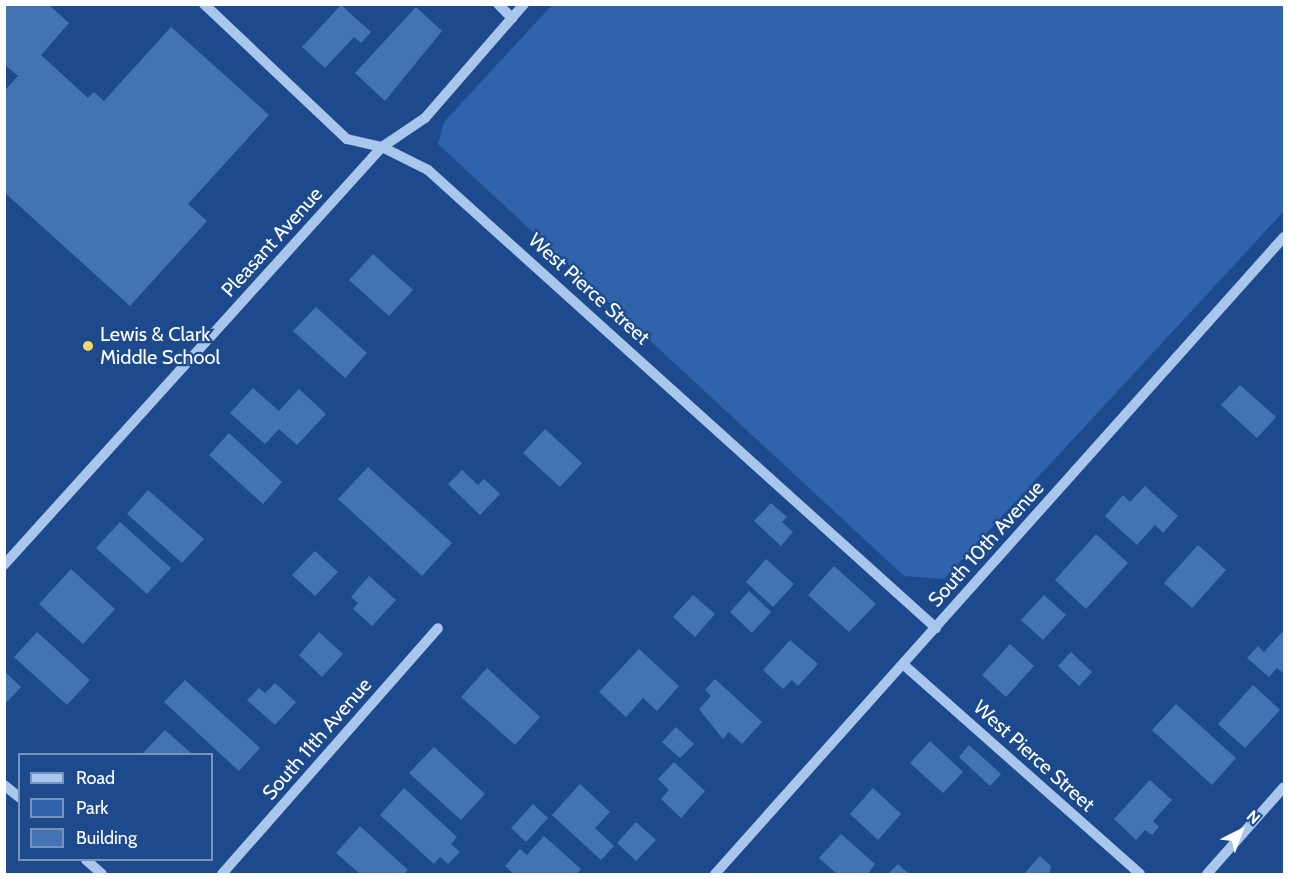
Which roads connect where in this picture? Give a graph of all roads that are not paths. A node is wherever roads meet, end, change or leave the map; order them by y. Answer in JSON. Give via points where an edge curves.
{"nodes":[{"id":1,"x":204,"y":4,"type":"edge"},
{"id":2,"x":498,"y":4,"type":"edge"},
{"id":3,"x":524,"y":4,"type":"edge"},
{"id":4,"x":512,"y":18,"type":"junction"},
{"id":5,"x":381,"y":147,"type":"junction"},
{"id":6,"x":1284,"y":237,"type":"edge"},
{"id":7,"x":4,"y":565,"type":"edge"},
{"id":8,"x":438,"y":628,"type":"dead end"},
{"id":9,"x":936,"y":628,"type":"junction"},
{"id":10,"x":904,"y":665,"type":"junction"},
{"id":11,"x":4,"y":785,"type":"edge"},
{"id":12,"x":1284,"y":787,"type":"edge"},
{"id":13,"x":18,"y":796,"type":"edge"},
{"id":14,"x":87,"y":861,"type":"edge"},
{"id":15,"x":102,"y":874,"type":"edge"},
{"id":16,"x":222,"y":874,"type":"edge"},
{"id":17,"x":715,"y":874,"type":"edge"},
{"id":18,"x":1140,"y":874,"type":"edge"},
{"id":19,"x":1207,"y":874,"type":"edge"}],
"edges":[{"from":1,"to":5,"type":"street","name":"West Pierce Street","via":[[346,139]]},
{"from":2,"to":4,"type":"street"},
{"from":3,"to":4,"type":"street","name":"Pleasant Avenue"},
{"from":4,"to":5,"type":"street","name":"Pleasant Avenue","via":[[425,118]]},
{"from":5,"to":7,"type":"street","name":"Pleasant Avenue"},
{"from":5,"to":9,"type":"street","name":"West Pierce Street","via":[[428,170]]},
{"from":6,"to":9,"type":"street","name":"South 10th Avenue"},
{"from":8,"to":16,"type":"street","name":"South 11th Avenue"},
{"from":9,"to":10,"type":"street","name":"South 10th Avenue"},
{"from":10,"to":17,"type":"street","name":"South 10th Avenue"},
{"from":10,"to":18,"type":"street","name":"West Pierce Street"},
{"from":11,"to":13,"type":"street"},
{"from":12,"to":19,"type":"street"},
{"from":14,"to":15,"type":"street"}]}
